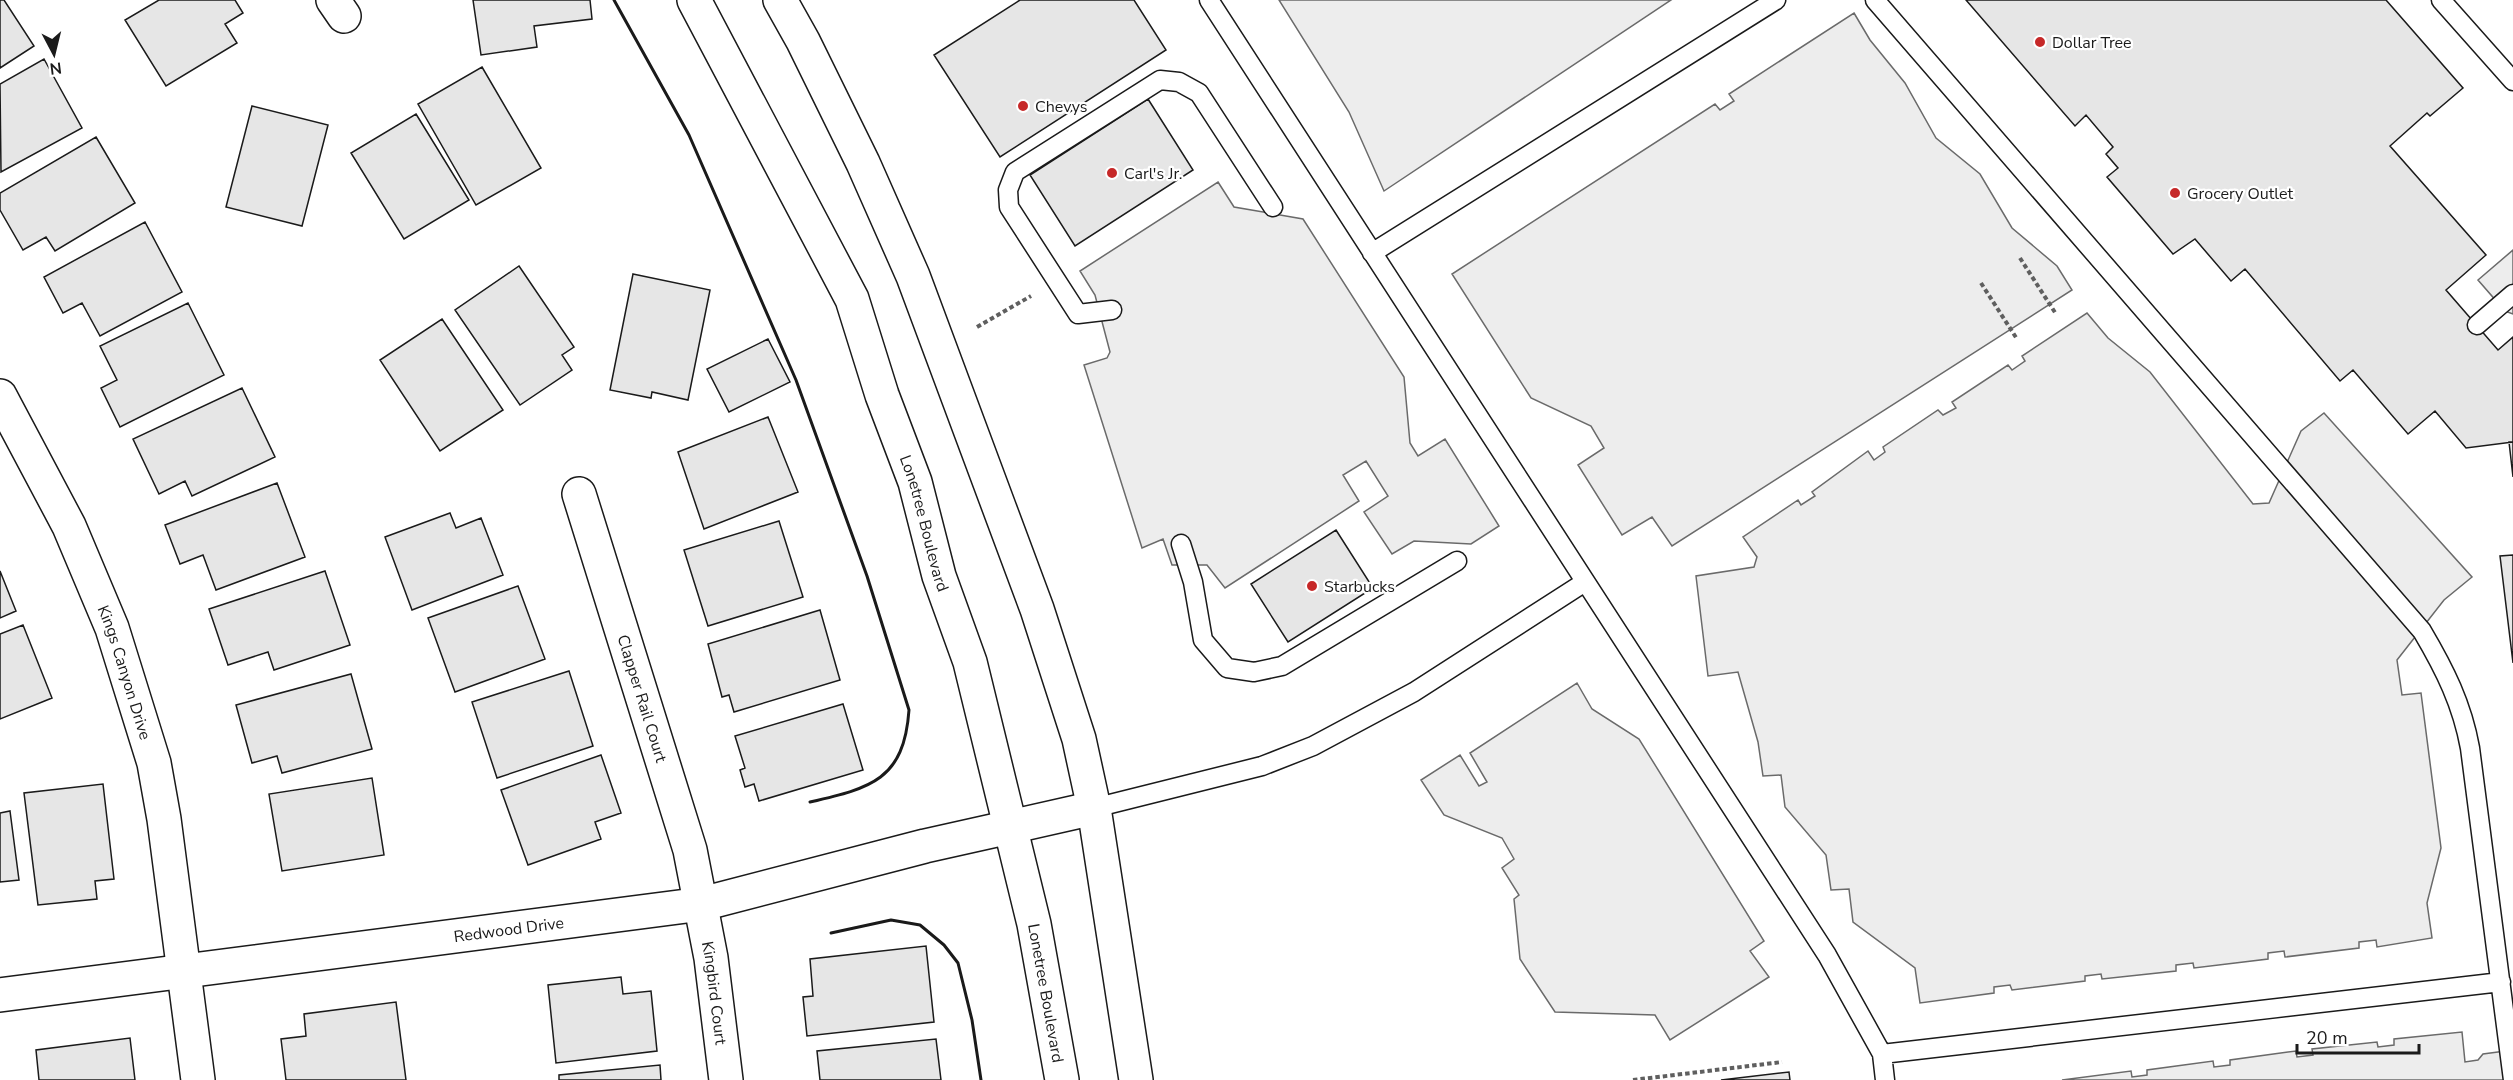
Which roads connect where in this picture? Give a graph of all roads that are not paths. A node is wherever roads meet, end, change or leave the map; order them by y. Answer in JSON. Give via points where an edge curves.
{"nodes":[{"id":1,"x":694,"y":0,"type":"edge"},
{"id":2,"x":1209,"y":0,"type":"edge"},
{"id":3,"x":1776,"y":0,"type":"edge"},
{"id":4,"x":1875,"y":0,"type":"edge"},
{"id":5,"x":2441,"y":0,"type":"edge"},
{"id":6,"x":789,"y":3,"type":"edge"},
{"id":7,"x":2513,"y":81,"type":"edge"},
{"id":8,"x":1273,"y":207,"type":"dead end"},
{"id":9,"x":1372,"y":253,"type":"junction"},
{"id":10,"x":2513,"y":294,"type":"edge"},
{"id":11,"x":1113,"y":310,"type":"dead end"},
{"id":12,"x":2477,"y":325,"type":"dead end"},
{"id":13,"x":0,"y":396,"type":"edge"},
{"id":14,"x":579,"y":494,"type":"dead end"},
{"id":15,"x":1182,"y":544,"type":"dead end"},
{"id":16,"x":1456,"y":561,"type":"dead end"},
{"id":17,"x":1585,"y":582,"type":"junction"},
{"id":18,"x":1094,"y":808,"type":"junction"},
{"id":19,"x":1010,"y":827,"type":"junction"},
{"id":20,"x":702,"y":904,"type":"junction"},
{"id":21,"x":184,"y":972,"type":"junction"},
{"id":22,"x":2501,"y":982,"type":"junction"},
{"id":23,"x":0,"y":995,"type":"edge"},
{"id":24,"x":1882,"y":1054,"type":"junction"},
{"id":25,"x":198,"y":1080,"type":"edge"},
{"id":26,"x":726,"y":1080,"type":"edge"},
{"id":27,"x":1062,"y":1080,"type":"edge"},
{"id":28,"x":1136,"y":1080,"type":"edge"},
{"id":29,"x":1885,"y":1080,"type":"edge"},
{"id":30,"x":2513,"y":1080,"type":"edge"}],
"edges":[{"from":1,"to":19,"type":"main road","name":"Lonetree Boulevard","via":[[852,299],[915,482],[939,576],[970,662]]},
{"from":2,"to":9,"type":"lane"},
{"from":3,"to":9,"type":"lane"},
{"from":4,"to":22,"type":"lane","via":[[2422,631],[2447,673],[2464,717]]},
{"from":5,"to":7,"type":"lane"},
{"from":6,"to":18,"type":"main road","via":[[945,354],[1037,609],[1079,739]]},
{"from":8,"to":11,"type":"lane","via":[[1199,93],[1179,82],[1160,80],[1015,172],[1008,190],[1009,207],[1078,314]]},
{"from":9,"to":17,"type":"lane"},
{"from":10,"to":12,"type":"lane"},
{"from":13,"to":21,"type":"main road","name":"Kings Canyon Drive","via":[[69,526],[112,628],[154,763]]},
{"from":14,"to":20,"type":"main road","name":"Clapper Rail Court","via":[[690,850]]},
{"from":15,"to":16,"type":"lane","via":[[1203,640],[1227,668],[1254,672],[1282,666]]},
{"from":17,"to":18,"type":"lane","via":[[1414,692],[1313,746],[1262,766]]},
{"from":17,"to":24,"type":"lane","via":[[1827,955]]},
{"from":18,"to":19,"type":"main road","name":"Redwood Drive"},
{"from":18,"to":28,"type":"main road"},
{"from":19,"to":20,"type":"main road","name":"Redwood Drive"},
{"from":19,"to":27,"type":"main road","name":"Lonetree Boulevard","via":[[1034,924]]},
{"from":20,"to":21,"type":"main road","name":"Redwood Drive"},
{"from":20,"to":26,"type":"main road","name":"Kingbird Court"},
{"from":21,"to":23,"type":"main road","name":"Redwood Drive"},
{"from":21,"to":25,"type":"main road","name":"Kings Canyon Drive"},
{"from":22,"to":24,"type":"lane"},
{"from":22,"to":30,"type":"lane"},
{"from":24,"to":29,"type":"lane"}]}
